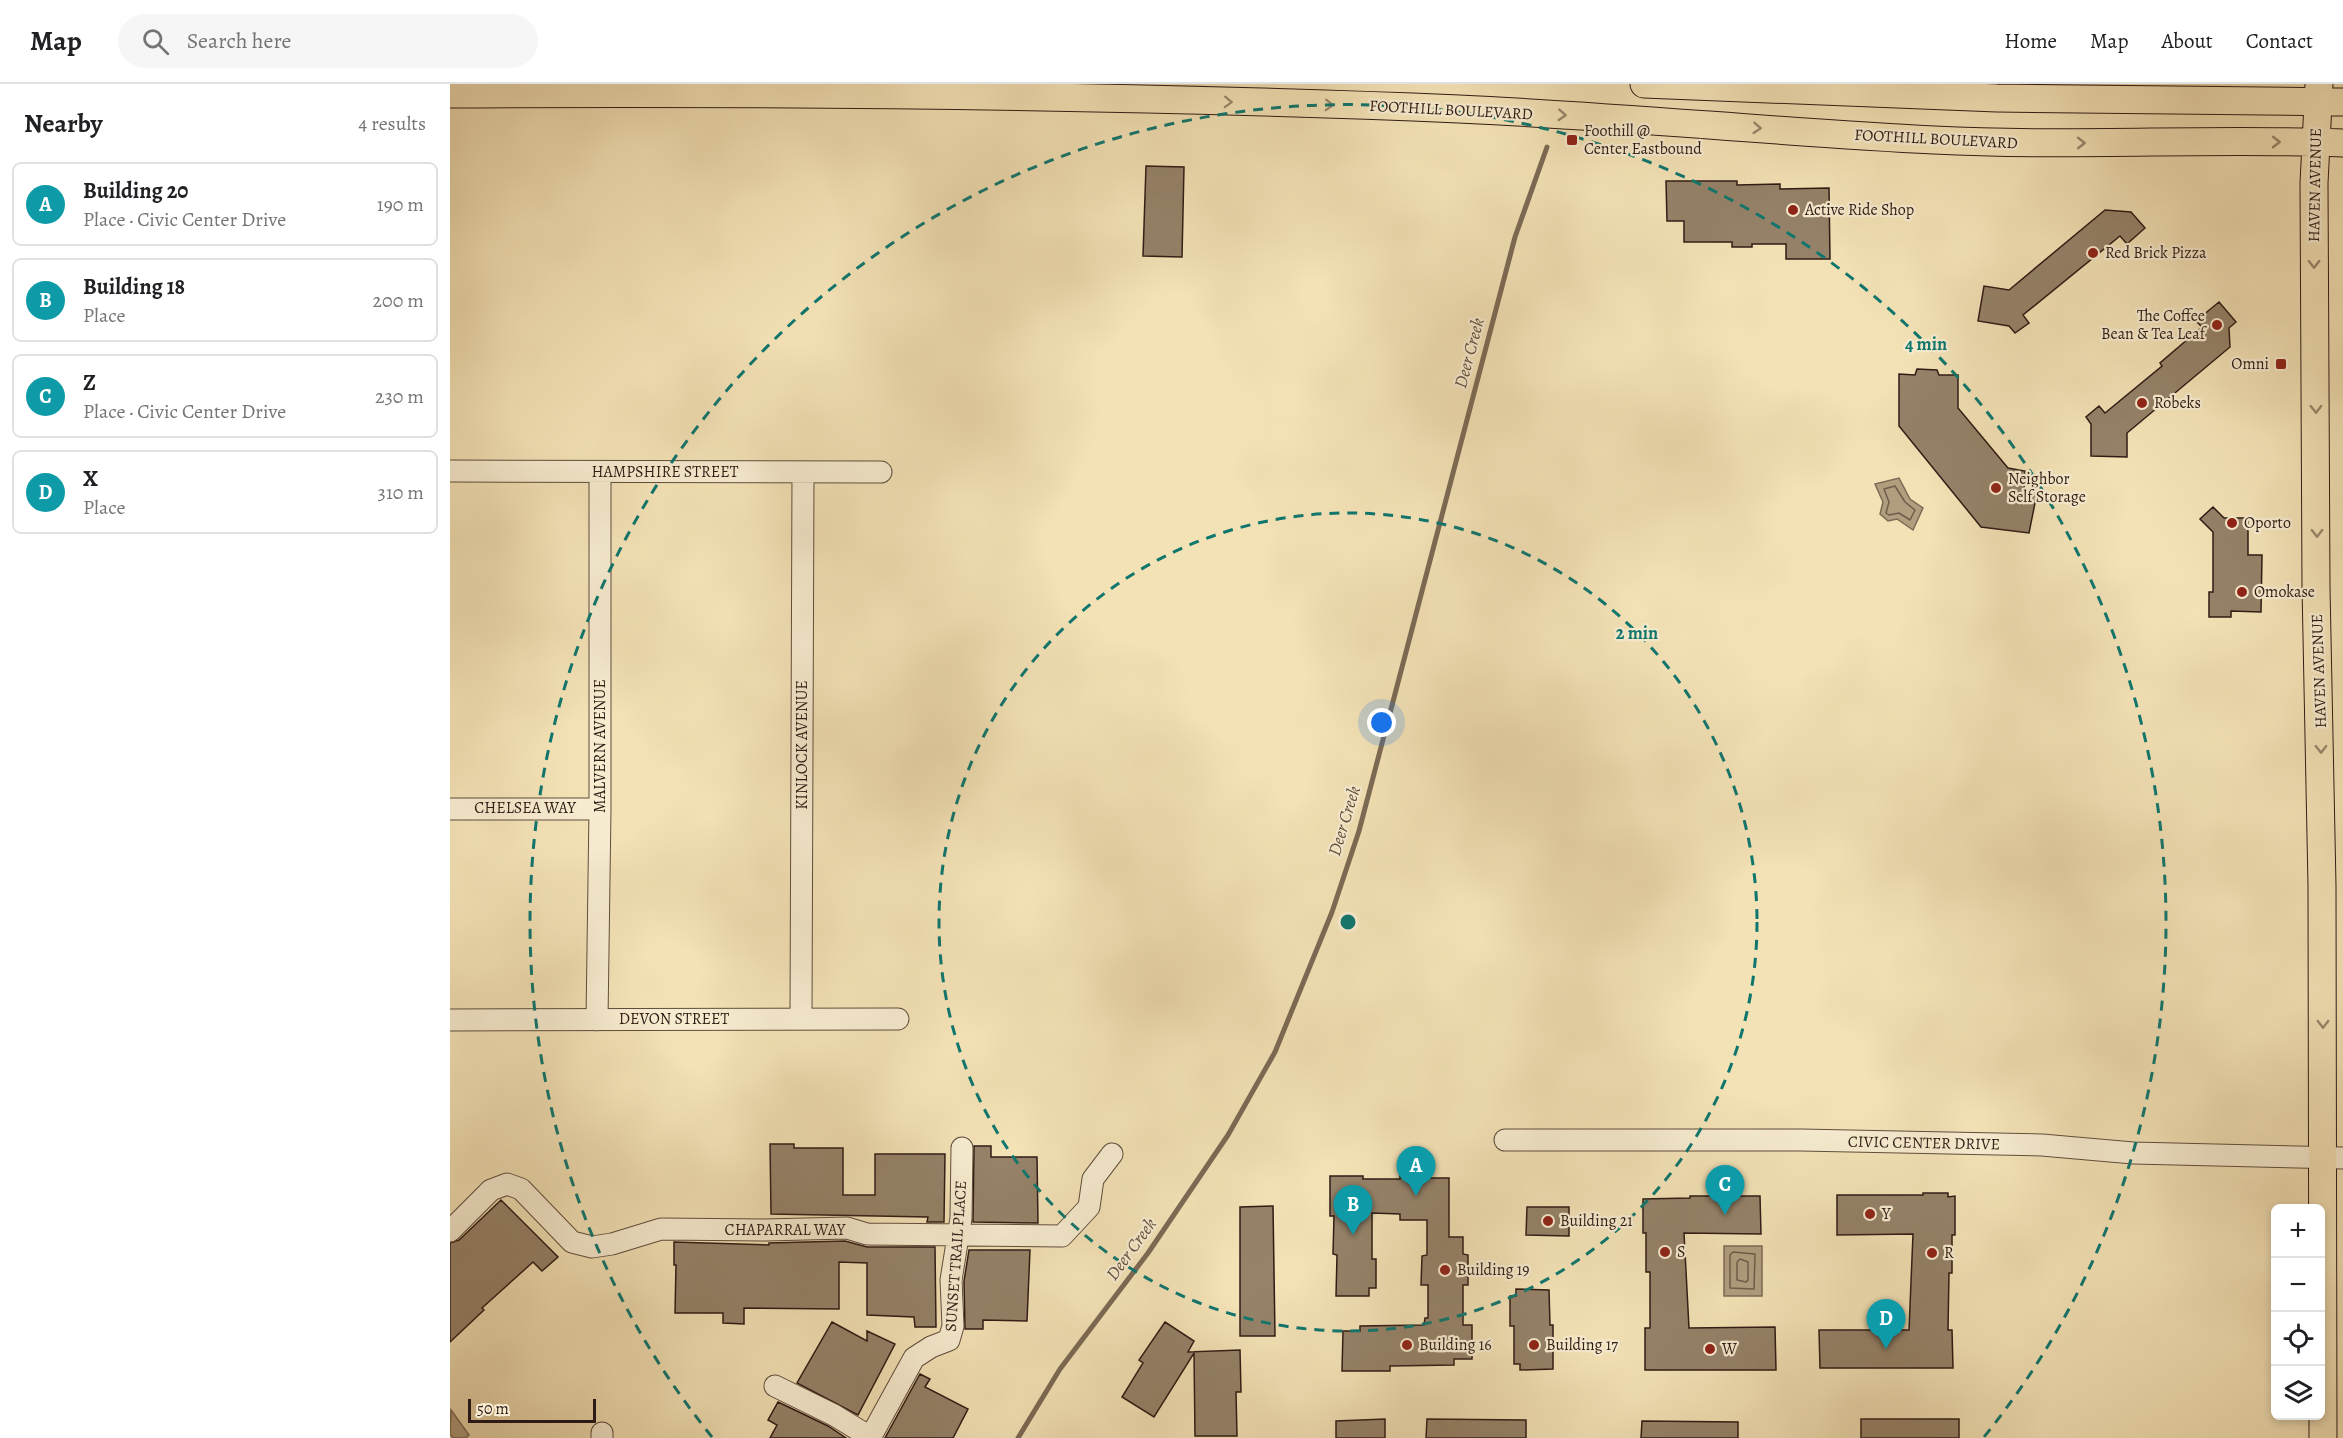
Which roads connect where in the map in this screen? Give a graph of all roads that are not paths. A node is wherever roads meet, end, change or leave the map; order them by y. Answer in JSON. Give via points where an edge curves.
{"nodes":[{"id":1,"x":1644,"y":84,"type":"edge"},
{"id":2,"x":1270,"y":93,"type":"edge"},
{"id":3,"x":450,"y":94,"type":"edge"},
{"id":4,"x":2326,"y":96,"type":"edge"},
{"id":5,"x":2315,"y":142,"type":"junction"},
{"id":6,"x":2343,"y":143,"type":"edge"},
{"id":7,"x":450,"y":471,"type":"edge"},
{"id":8,"x":600,"y":472,"type":"junction"},
{"id":9,"x":802,"y":472,"type":"junction"},
{"id":10,"x":880,"y":472,"type":"dead end"},
{"id":11,"x":450,"y":809,"type":"edge"},
{"id":12,"x":600,"y":809,"type":"junction"},
{"id":13,"x":801,"y":1019,"type":"junction"},
{"id":14,"x":897,"y":1019,"type":"dead end"},
{"id":15,"x":450,"y":1020,"type":"edge"},
{"id":16,"x":597,"y":1020,"type":"junction"},
{"id":17,"x":1504,"y":1140,"type":"dead end"},
{"id":18,"x":962,"y":1148,"type":"dead end"},
{"id":19,"x":1112,"y":1154,"type":"dead end"},
{"id":20,"x":2333,"y":1159,"type":"edge"},
{"id":21,"x":450,"y":1231,"type":"edge"},
{"id":22,"x":957,"y":1235,"type":"junction"},
{"id":23,"x":775,"y":1386,"type":"dead end"},
{"id":24,"x":870,"y":1437,"type":"edge"},
{"id":25,"x":2323,"y":1438,"type":"edge"}],
"edges":[{"from":1,"to":4,"type":"main road","via":[[1997,98]]},
{"from":3,"to":2,"type":"main road","name":"FOOTHILL BOULEVARD","one_way":true},
{"from":2,"to":5,"type":"main road","name":"FOOTHILL BOULEVARD","one_way":true,"via":[[1933,140]]},
{"from":4,"to":5,"type":"main road","name":"HAVEN AVENUE"},
{"from":5,"to":6,"type":"main road","name":"FOOTHILL BOULEVARD"},
{"from":5,"to":20,"type":"main road","name":"HAVEN AVENUE","one_way":true,"via":[[2316,587]]},
{"from":7,"to":8,"type":"street","name":"HAMPSHIRE STREET"},
{"from":8,"to":9,"type":"street","name":"HAMPSHIRE STREET"},
{"from":8,"to":12,"type":"street","name":"MALVERN AVENUE"},
{"from":9,"to":10,"type":"street","name":"HAMPSHIRE STREET"},
{"from":9,"to":13,"type":"street","name":"KINLOCK AVENUE"},
{"from":11,"to":12,"type":"street","name":"CHELSEA WAY"},
{"from":12,"to":16,"type":"street","name":"MALVERN AVENUE"},
{"from":13,"to":14,"type":"street","name":"DEVON STREET"},
{"from":13,"to":16,"type":"street","name":"DEVON STREET"},
{"from":15,"to":16,"type":"street","name":"DEVON STREET"},
{"from":17,"to":20,"type":"street","name":"CIVIC CENTER DRIVE","via":[[2042,1145],[2133,1153]]},
{"from":18,"to":22,"type":"street","name":"SUNSET TRAIL PLACE","via":[[961,1218]]},
{"from":19,"to":22,"type":"street","name":"CHAPARRAL WAY","via":[[1093,1179],[1089,1207],[1062,1236]]},
{"from":20,"to":25,"type":"main road","name":"HAVEN AVENUE"},
{"from":21,"to":22,"type":"street","name":"CHAPARRAL WAY","via":[[491,1190],[507,1184],[521,1189],[572,1242],[592,1247],[612,1245],[661,1229],[847,1228],[867,1234]]},
{"from":22,"to":24,"type":"street","name":"SUNSET TRAIL PLACE","via":[[949,1340],[915,1358]]},
{"from":23,"to":24,"type":"street"}]}
